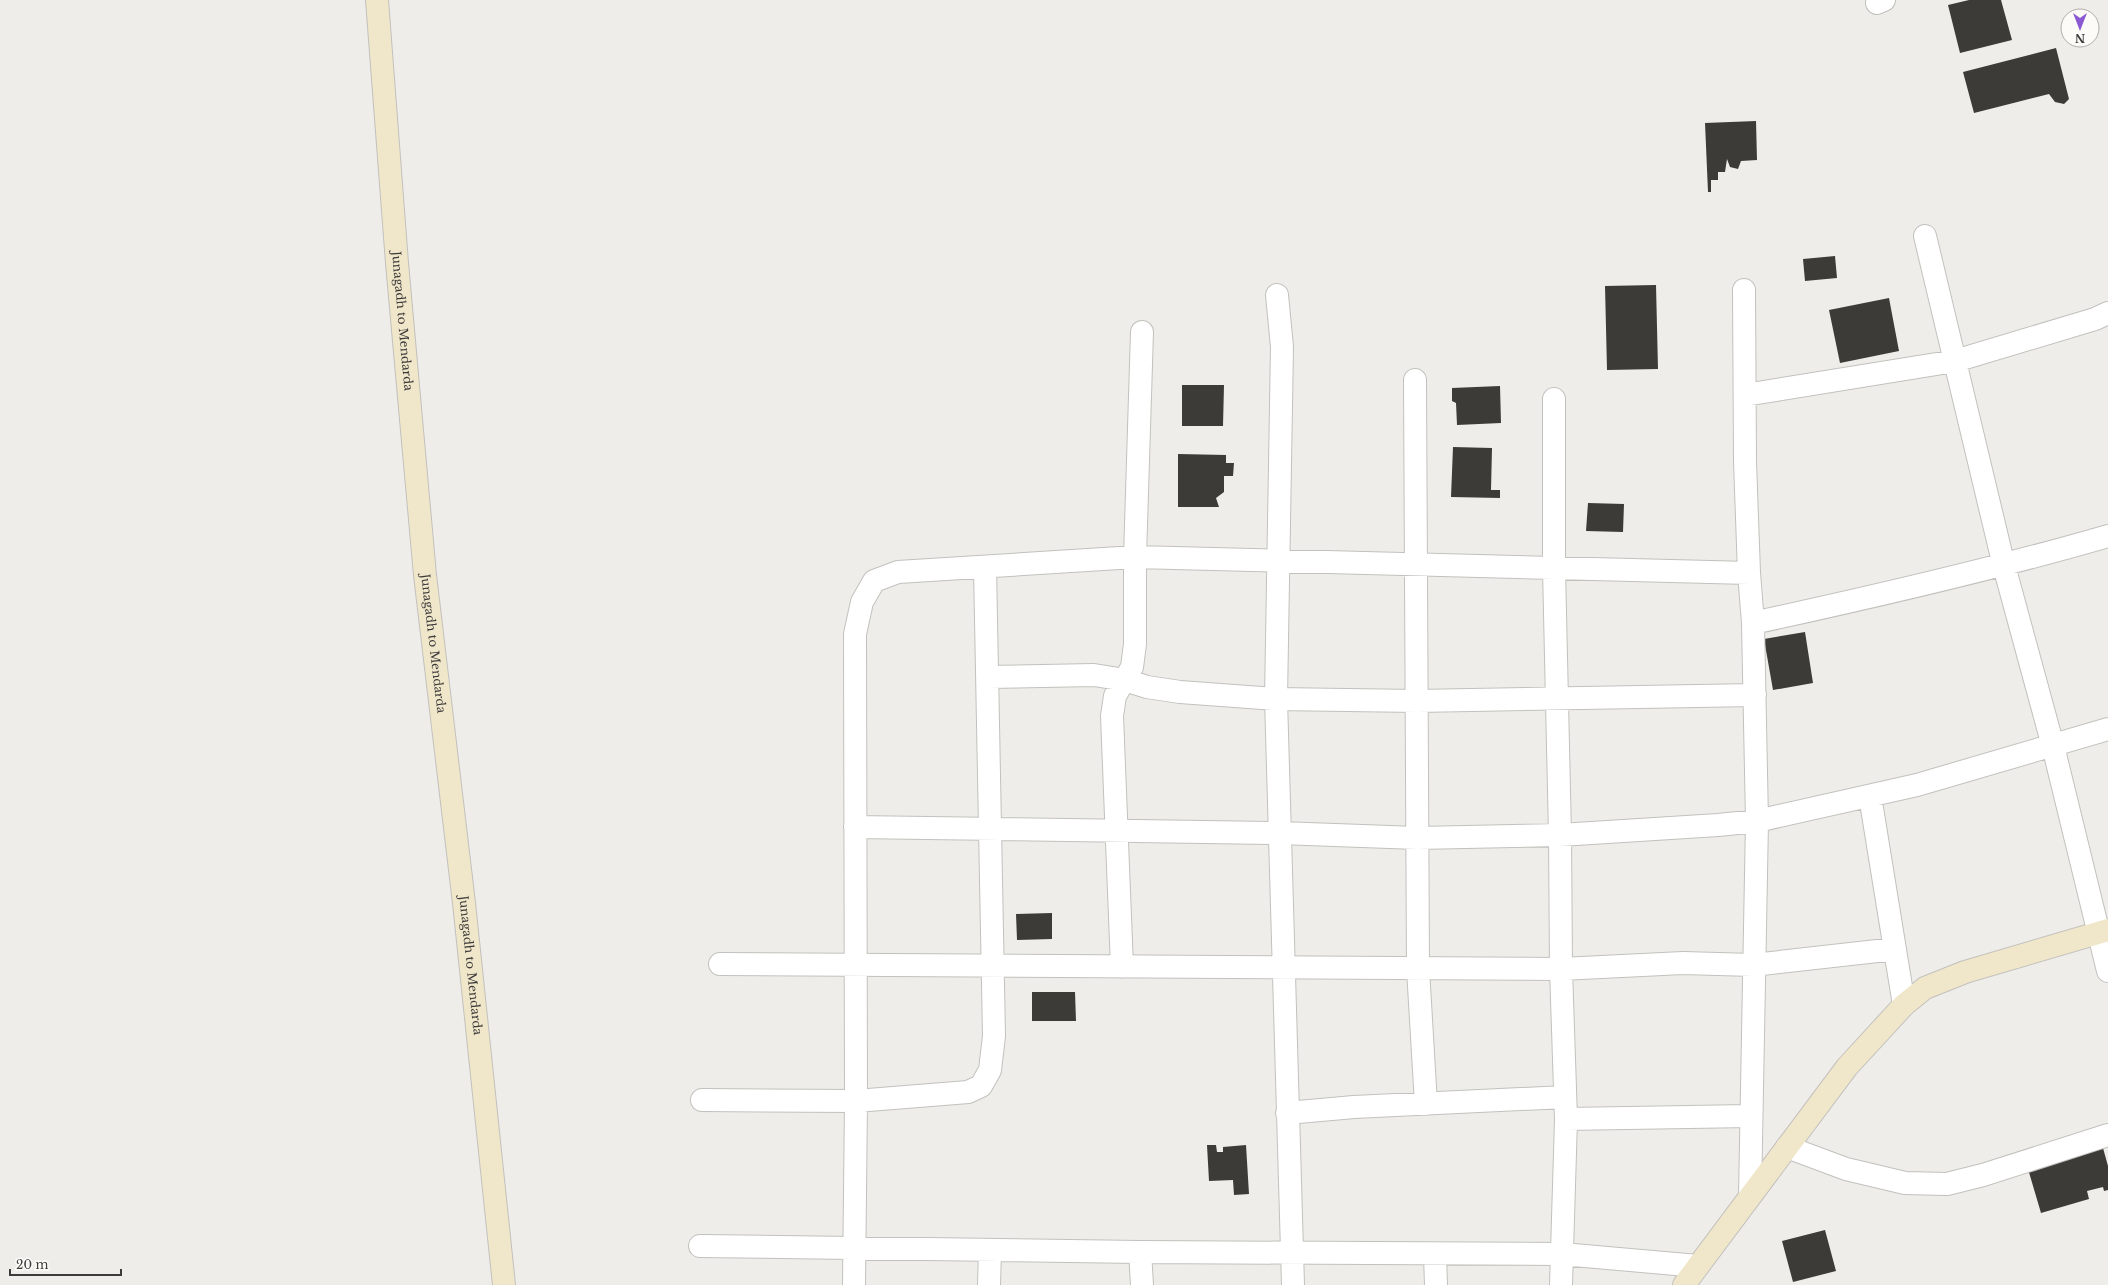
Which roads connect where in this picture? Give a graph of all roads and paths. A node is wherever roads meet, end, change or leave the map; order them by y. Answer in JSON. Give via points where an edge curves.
{"nodes":[{"id":1,"x":378,"y":0,"type":"edge"},
{"id":2,"x":1925,"y":236,"type":"dead end"},
{"id":3,"x":1744,"y":290,"type":"dead end"},
{"id":4,"x":1277,"y":295,"type":"dead end"},
{"id":5,"x":2108,"y":313,"type":"edge"},
{"id":6,"x":1142,"y":332,"type":"dead end"},
{"id":7,"x":1955,"y":361,"type":"junction"},
{"id":8,"x":1415,"y":380,"type":"dead end"},
{"id":9,"x":1745,"y":395,"type":"junction"},
{"id":10,"x":1554,"y":399,"type":"dead end"},
{"id":11,"x":2108,"y":536,"type":"edge"},
{"id":12,"x":1135,"y":557,"type":"junction"},
{"id":13,"x":1280,"y":560,"type":"junction"},
{"id":14,"x":1417,"y":564,"type":"junction"},
{"id":15,"x":2004,"y":566,"type":"junction"},
{"id":16,"x":985,"y":567,"type":"junction"},
{"id":17,"x":1554,"y":568,"type":"junction"},
{"id":18,"x":1749,"y":573,"type":"junction"},
{"id":19,"x":1753,"y":623,"type":"junction"},
{"id":20,"x":988,"y":677,"type":"junction"},
{"id":21,"x":1125,"y":680,"type":"junction"},
{"id":22,"x":1755,"y":695,"type":"junction"},
{"id":23,"x":1557,"y":698,"type":"junction"},
{"id":24,"x":1276,"y":699,"type":"junction"},
{"id":25,"x":1417,"y":701,"type":"junction"},
{"id":26,"x":2108,"y":729,"type":"edge"},
{"id":27,"x":2053,"y":746,"type":"junction"},
{"id":28,"x":1870,"y":796,"type":"junction"},
{"id":29,"x":1757,"y":821,"type":"junction"},
{"id":30,"x":855,"y":827,"type":"junction"},
{"id":31,"x":991,"y":829,"type":"junction"},
{"id":32,"x":1116,"y":830,"type":"junction"},
{"id":33,"x":1280,"y":833,"type":"junction"},
{"id":34,"x":1560,"y":835,"type":"junction"},
{"id":35,"x":1417,"y":838,"type":"junction"},
{"id":36,"x":2103,"y":932,"type":"edge"},
{"id":37,"x":1895,"y":949,"type":"junction"},
{"id":38,"x":720,"y":964,"type":"dead end"},
{"id":39,"x":855,"y":964,"type":"junction"},
{"id":40,"x":993,"y":965,"type":"junction"},
{"id":41,"x":1753,"y":965,"type":"junction"},
{"id":42,"x":1122,"y":967,"type":"junction"},
{"id":43,"x":1284,"y":968,"type":"junction"},
{"id":44,"x":1418,"y":970,"type":"junction"},
{"id":45,"x":1560,"y":970,"type":"junction"},
{"id":46,"x":2108,"y":972,"type":"edge"},
{"id":47,"x":1904,"y":1004,"type":"junction"},
{"id":48,"x":1565,"y":1097,"type":"junction"},
{"id":49,"x":702,"y":1100,"type":"dead end"},
{"id":50,"x":856,"y":1101,"type":"junction"},
{"id":51,"x":1426,"y":1104,"type":"junction"},
{"id":52,"x":1286,"y":1113,"type":"junction"},
{"id":53,"x":1750,"y":1116,"type":"junction"},
{"id":54,"x":1566,"y":1119,"type":"junction"},
{"id":55,"x":2108,"y":1135,"type":"edge"},
{"id":56,"x":1787,"y":1147,"type":"junction"},
{"id":57,"x":1750,"y":1196,"type":"junction"},
{"id":58,"x":700,"y":1246,"type":"dead end"},
{"id":59,"x":855,"y":1249,"type":"junction"},
{"id":60,"x":990,"y":1250,"type":"junction"},
{"id":61,"x":1140,"y":1252,"type":"junction"},
{"id":62,"x":1293,"y":1254,"type":"junction"},
{"id":63,"x":1562,"y":1254,"type":"junction"},
{"id":64,"x":1435,"y":1255,"type":"junction"},
{"id":65,"x":1698,"y":1266,"type":"junction"},
{"id":66,"x":504,"y":1285,"type":"edge"},
{"id":67,"x":854,"y":1285,"type":"edge"},
{"id":68,"x":989,"y":1285,"type":"edge"},
{"id":69,"x":1142,"y":1285,"type":"edge"},
{"id":70,"x":1293,"y":1285,"type":"edge"},
{"id":71,"x":1436,"y":1285,"type":"edge"},
{"id":72,"x":1561,"y":1285,"type":"edge"},
{"id":73,"x":1684,"y":1285,"type":"edge"}],
"edges":[{"from":1,"to":66,"type":"main road","name":"Junagadh to Mendarda","via":[[397,263],[425,575],[464,903]]},
{"from":2,"to":7,"type":"street"},
{"from":3,"to":9,"type":"street"},
{"from":4,"to":13,"type":"street","via":[[1282,347]]},
{"from":5,"to":7,"type":"street"},
{"from":6,"to":12,"type":"street"},
{"from":7,"to":9,"type":"street"},
{"from":7,"to":15,"type":"street"},
{"from":8,"to":14,"type":"street"},
{"from":9,"to":18,"type":"street"},
{"from":10,"to":17,"type":"street"},
{"from":11,"to":15,"type":"street"},
{"from":12,"to":13,"type":"street"},
{"from":12,"to":16,"type":"street"},
{"from":12,"to":21,"type":"street","via":[[1135,644],[1132,667]]},
{"from":13,"to":14,"type":"street"},
{"from":13,"to":24,"type":"street"},
{"from":14,"to":17,"type":"street"},
{"from":14,"to":25,"type":"street"},
{"from":15,"to":19,"type":"street"},
{"from":15,"to":27,"type":"street"},
{"from":16,"to":20,"type":"street"},
{"from":16,"to":30,"type":"street","via":[[898,572],[874,581],[862,602],[855,634]]},
{"from":17,"to":18,"type":"street"},
{"from":17,"to":23,"type":"street"},
{"from":18,"to":19,"type":"street"},
{"from":19,"to":22,"type":"street"},
{"from":20,"to":21,"type":"street","via":[[1094,675]]},
{"from":20,"to":31,"type":"street"},
{"from":21,"to":24,"type":"street","via":[[1147,687],[1180,692]]},
{"from":21,"to":32,"type":"street","via":[[1115,696],[1112,716]]},
{"from":22,"to":23,"type":"street"},
{"from":22,"to":29,"type":"street"},
{"from":23,"to":25,"type":"street"},
{"from":23,"to":34,"type":"street"},
{"from":24,"to":25,"type":"street"},
{"from":24,"to":33,"type":"street"},
{"from":25,"to":35,"type":"street"},
{"from":26,"to":27,"type":"street"},
{"from":27,"to":28,"type":"street"},
{"from":27,"to":36,"type":"street"},
{"from":28,"to":29,"type":"street"},
{"from":28,"to":37,"type":"street"},
{"from":29,"to":34,"type":"street"},
{"from":29,"to":41,"type":"street"},
{"from":30,"to":31,"type":"street"},
{"from":30,"to":39,"type":"street"},
{"from":31,"to":32,"type":"street"},
{"from":31,"to":40,"type":"street"},
{"from":32,"to":33,"type":"street"},
{"from":32,"to":42,"type":"street"},
{"from":33,"to":35,"type":"street"},
{"from":33,"to":43,"type":"street"},
{"from":34,"to":35,"type":"street"},
{"from":34,"to":45,"type":"street"},
{"from":35,"to":44,"type":"street"},
{"from":36,"to":46,"type":"street"},
{"from":36,"to":47,"type":"main road","via":[[1965,972],[1926,988]]},
{"from":37,"to":41,"type":"street"},
{"from":37,"to":47,"type":"street"},
{"from":38,"to":39,"type":"street"},
{"from":39,"to":40,"type":"street"},
{"from":39,"to":50,"type":"street"},
{"from":40,"to":42,"type":"street"},
{"from":40,"to":50,"type":"street","via":[[994,1036],[990,1070],[981,1086],[968,1092]]},
{"from":41,"to":45,"type":"street","via":[[1682,963]]},
{"from":41,"to":53,"type":"street"},
{"from":42,"to":43,"type":"street"},
{"from":43,"to":44,"type":"street"},
{"from":43,"to":52,"type":"street"},
{"from":44,"to":45,"type":"street"},
{"from":44,"to":51,"type":"street"},
{"from":45,"to":48,"type":"street"},
{"from":47,"to":56,"type":"main road","via":[[1847,1067]]},
{"from":48,"to":51,"type":"street"},
{"from":48,"to":54,"type":"street"},
{"from":49,"to":50,"type":"street"},
{"from":50,"to":59,"type":"street"},
{"from":51,"to":52,"type":"street"},
{"from":52,"to":62,"type":"street"},
{"from":53,"to":54,"type":"street"},
{"from":53,"to":57,"type":"street"},
{"from":54,"to":63,"type":"street"},
{"from":55,"to":56,"type":"street","via":[[1947,1184],[1905,1184],[1846,1169]]},
{"from":56,"to":57,"type":"main road"},
{"from":57,"to":65,"type":"main road"},
{"from":58,"to":59,"type":"street"},
{"from":59,"to":60,"type":"street"},
{"from":59,"to":67,"type":"street"},
{"from":60,"to":61,"type":"street"},
{"from":60,"to":68,"type":"street"},
{"from":61,"to":62,"type":"street"},
{"from":61,"to":69,"type":"street"},
{"from":62,"to":64,"type":"street"},
{"from":62,"to":70,"type":"street"},
{"from":63,"to":64,"type":"street"},
{"from":63,"to":65,"type":"street"},
{"from":63,"to":72,"type":"street"},
{"from":64,"to":71,"type":"street"},
{"from":65,"to":73,"type":"main road"}]}
